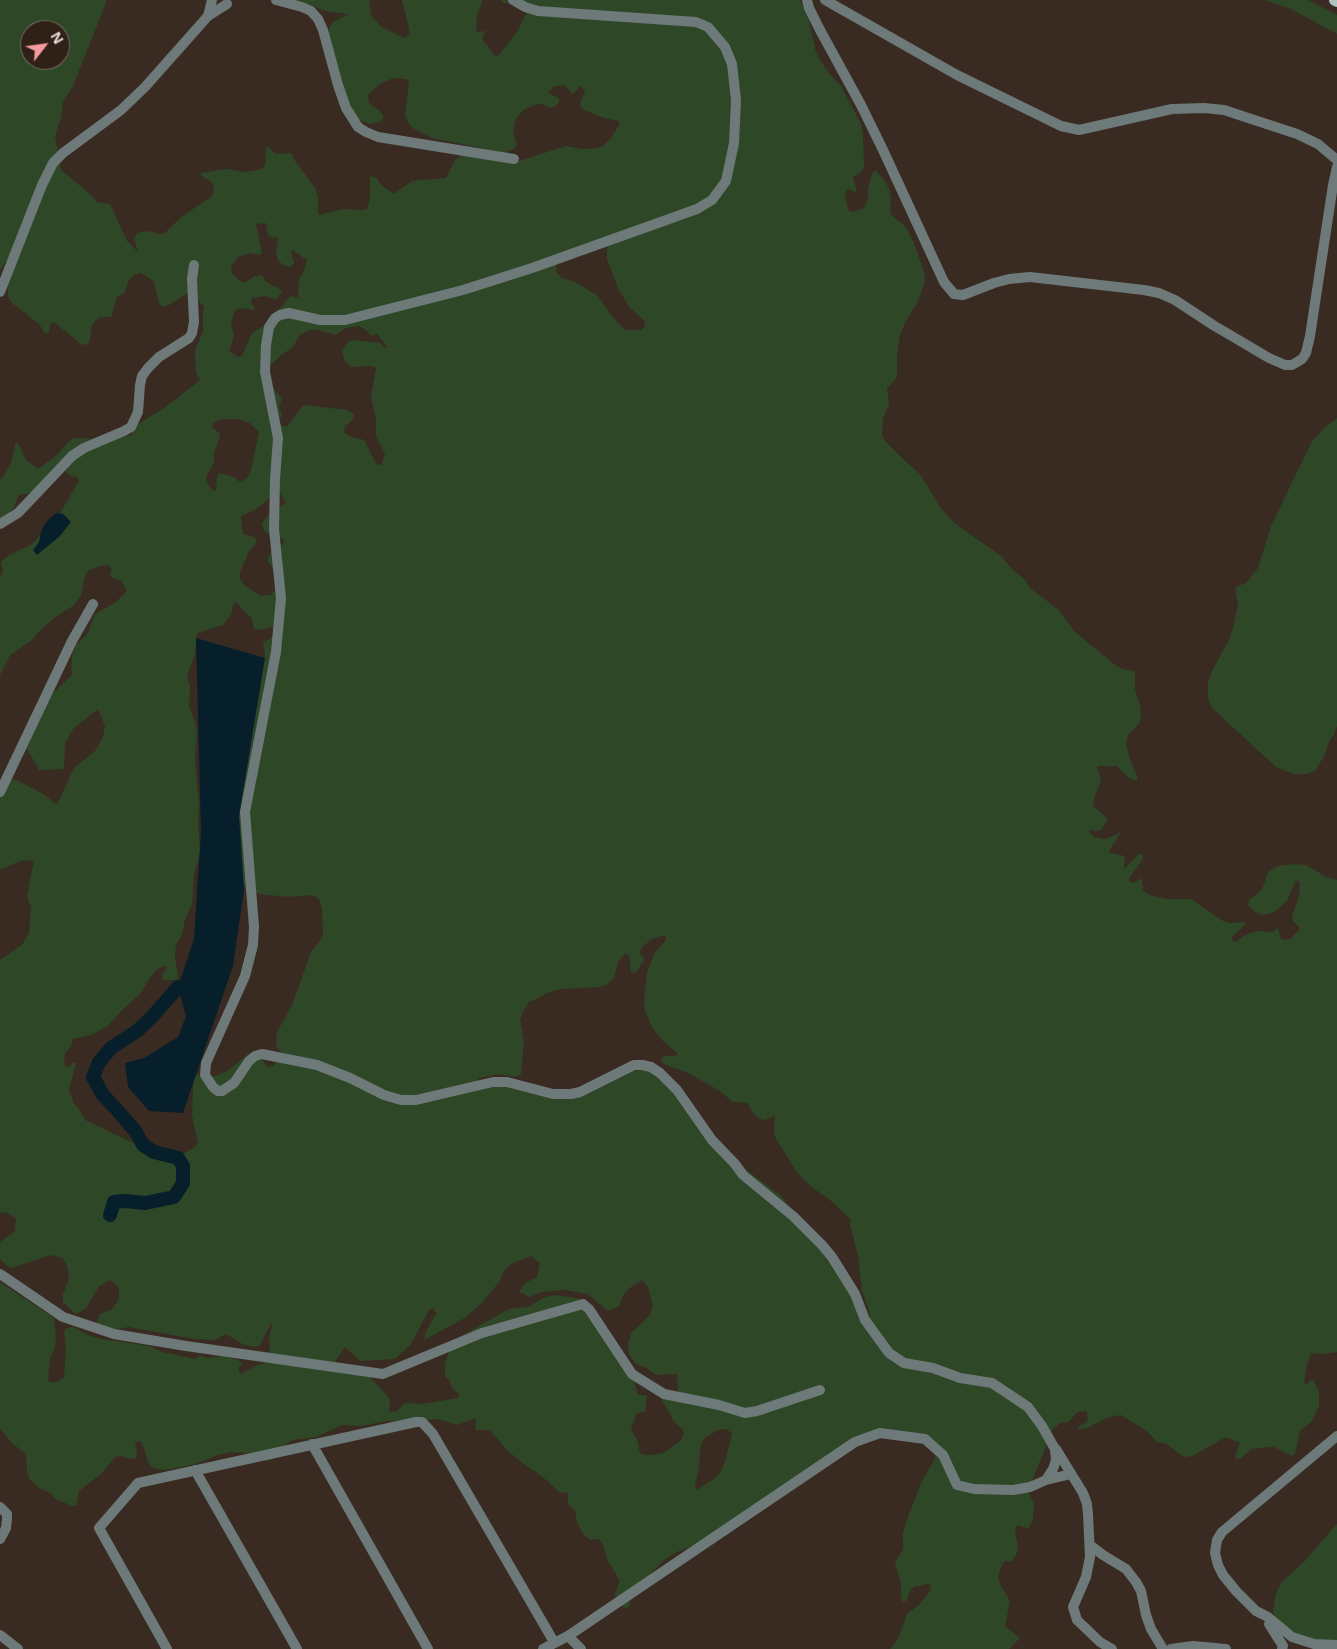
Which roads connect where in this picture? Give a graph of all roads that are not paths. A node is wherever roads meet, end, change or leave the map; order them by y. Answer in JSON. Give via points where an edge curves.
{"nodes":[{"id":1,"x":212,"y":0,"type":"edge"},
{"id":2,"x":216,"y":0,"type":"edge"},
{"id":3,"x":276,"y":0,"type":"edge"},
{"id":4,"x":513,"y":0,"type":"edge"},
{"id":5,"x":807,"y":0,"type":"edge"},
{"id":6,"x":825,"y":0,"type":"edge"},
{"id":7,"x":230,"y":2,"type":"edge"},
{"id":8,"x":208,"y":16,"type":"junction"},
{"id":9,"x":514,"y":160,"type":"dead end"},
{"id":10,"x":1337,"y":160,"type":"edge"},
{"id":11,"x":1337,"y":167,"type":"edge"},
{"id":12,"x":194,"y":265,"type":"dead end"},
{"id":13,"x":0,"y":292,"type":"edge"},
{"id":14,"x":0,"y":524,"type":"edge"},
{"id":15,"x":93,"y":604,"type":"dead end"},
{"id":16,"x":0,"y":792,"type":"edge"},
{"id":17,"x":0,"y":1274,"type":"edge"},
{"id":18,"x":820,"y":1390,"type":"dead end"},
{"id":19,"x":1337,"y":1436,"type":"edge"},
{"id":20,"x":312,"y":1444,"type":"junction"},
{"id":21,"x":1055,"y":1449,"type":"junction"},
{"id":22,"x":195,"y":1470,"type":"junction"},
{"id":23,"x":1071,"y":1474,"type":"junction"},
{"id":24,"x":1046,"y":1480,"type":"junction"},
{"id":25,"x":0,"y":1507,"type":"edge"},
{"id":26,"x":0,"y":1539,"type":"edge"},
{"id":27,"x":1090,"y":1545,"type":"junction"},
{"id":28,"x":1263,"y":1614,"type":"junction"},
{"id":29,"x":0,"y":1635,"type":"edge"},
{"id":30,"x":568,"y":1636,"type":"junction"},
{"id":31,"x":554,"y":1642,"type":"junction"},
{"id":32,"x":1337,"y":1645,"type":"edge"},
{"id":33,"x":18,"y":1649,"type":"edge"},
{"id":34,"x":167,"y":1649,"type":"edge"},
{"id":35,"x":298,"y":1649,"type":"edge"},
{"id":36,"x":428,"y":1649,"type":"edge"},
{"id":37,"x":543,"y":1649,"type":"edge"},
{"id":38,"x":581,"y":1649,"type":"edge"},
{"id":39,"x":1112,"y":1649,"type":"edge"},
{"id":40,"x":1163,"y":1649,"type":"edge"},
{"id":41,"x":1171,"y":1649,"type":"edge"},
{"id":42,"x":1226,"y":1649,"type":"edge"},
{"id":43,"x":1282,"y":1649,"type":"edge"}],
"edges":[{"from":1,"to":8,"type":"street"},
{"from":2,"to":7,"type":"street"},
{"from":3,"to":9,"type":"street","via":[[311,11],[318,19],[346,108],[358,127],[378,137]]},
{"from":4,"to":21,"type":"street","via":[[538,11],[696,22],[708,27],[725,47],[732,64],[736,100],[734,143],[726,181],[712,200],[697,209],[532,268],[463,290],[345,320],[320,320],[289,313],[275,318],[269,327],[265,372],[278,438],[274,529],[281,598],[276,652],[246,812],[253,945],[242,983],[206,1064],[206,1075],[213,1087],[222,1091],[234,1083],[254,1056],[262,1054],[317,1065],[384,1095],[416,1100],[493,1082],[507,1082],[553,1094],[571,1094],[634,1065],[652,1067],[677,1090],[712,1140],[743,1175],[793,1216],[832,1257],[855,1294],[865,1320],[889,1353],[904,1363],[992,1383],[1028,1407]]},
{"from":5,"to":11,"type":"street","via":[[883,150],[944,282],[954,294],[963,295],[1008,279],[1030,277],[1159,293],[1176,300],[1269,358],[1292,365],[1306,353],[1310,336]]},
{"from":6,"to":10,"type":"street","via":[[957,75],[1061,126],[1079,130],[1172,109],[1224,110],[1297,134],[1318,144]]},
{"from":7,"to":8,"type":"street"},
{"from":8,"to":13,"type":"street","via":[[121,110],[53,164]]},
{"from":12,"to":14,"type":"street","via":[[192,332],[189,338],[159,357],[142,376],[138,412],[130,427],[72,456],[18,513]]},
{"from":15,"to":16,"type":"street"},
{"from":17,"to":18,"type":"street","via":[[63,1317],[114,1334],[383,1374],[482,1332],[583,1304],[632,1374],[664,1394],[719,1404],[745,1413]]},
{"from":19,"to":28,"type":"street","via":[[1222,1532],[1217,1540],[1215,1553],[1223,1575],[1256,1611]]},
{"from":20,"to":22,"type":"street"},
{"from":20,"to":31,"type":"street","via":[[422,1422],[434,1434]]},
{"from":20,"to":36,"type":"street"},
{"from":21,"to":23,"type":"street"},
{"from":21,"to":24,"type":"street","via":[[1056,1460]]},
{"from":22,"to":34,"type":"street","via":[[138,1483],[99,1528]]},
{"from":22,"to":35,"type":"street"},
{"from":23,"to":24,"type":"street"},
{"from":23,"to":27,"type":"street","via":[[1087,1504]]},
{"from":24,"to":30,"type":"street","via":[[1013,1490],[957,1485],[943,1455],[925,1439],[880,1433],[855,1442]]},
{"from":25,"to":26,"type":"street","via":[[7,1514],[6,1528]]},
{"from":27,"to":39,"type":"street","via":[[1086,1577],[1073,1607],[1077,1620]]},
{"from":27,"to":40,"type":"street","via":[[1126,1569],[1136,1582],[1151,1629]]},
{"from":28,"to":32,"type":"street","via":[[1292,1637],[1314,1644]]},
{"from":28,"to":43,"type":"street"},
{"from":29,"to":33,"type":"street"},
{"from":30,"to":31,"type":"street"},
{"from":30,"to":38,"type":"street"},
{"from":31,"to":37,"type":"street"},
{"from":41,"to":42,"type":"street","via":[[1193,1646]]}]}
